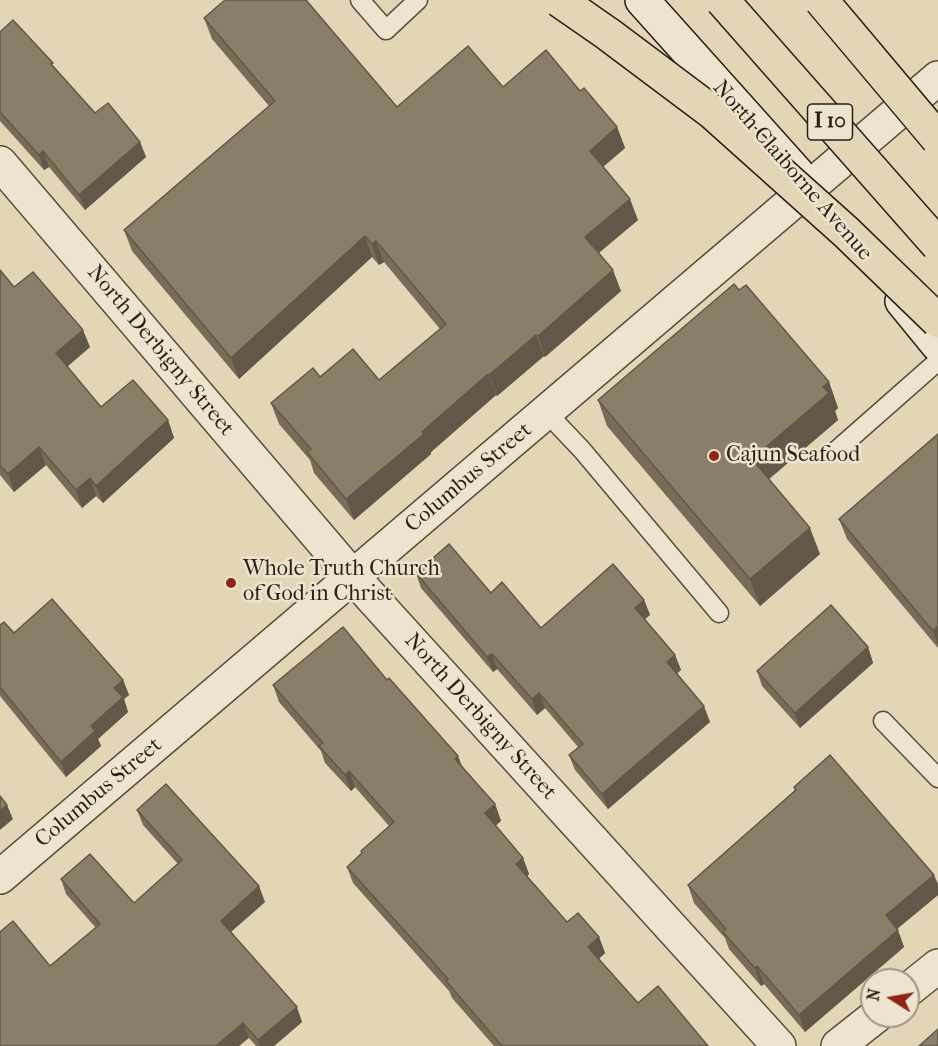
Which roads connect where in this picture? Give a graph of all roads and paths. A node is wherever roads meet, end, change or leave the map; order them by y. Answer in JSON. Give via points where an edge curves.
{"nodes":[{"id":1,"x":360,"y":0,"type":"edge"},
{"id":2,"x":418,"y":0,"type":"edge"},
{"id":3,"x":559,"y":0,"type":"edge"},
{"id":4,"x":642,"y":0,"type":"edge"},
{"id":5,"x":722,"y":0,"type":"edge"},
{"id":6,"x":821,"y":0,"type":"edge"},
{"id":7,"x":938,"y":78,"type":"edge"},
{"id":8,"x":938,"y":139,"type":"edge"},
{"id":9,"x":0,"y":163,"type":"edge"},
{"id":10,"x":810,"y":188,"type":"junction"},
{"id":11,"x":938,"y":244,"type":"edge"},
{"id":12,"x":938,"y":321,"type":"edge"},
{"id":13,"x":938,"y":345,"type":"edge"},
{"id":14,"x":938,"y":361,"type":"edge"},
{"id":15,"x":546,"y":412,"type":"junction"},
{"id":16,"x":837,"y":450,"type":"dead end"},
{"id":17,"x":352,"y":577,"type":"junction"},
{"id":18,"x":719,"y":613,"type":"dead end"},
{"id":19,"x":883,"y":721,"type":"dead end"},
{"id":20,"x":938,"y":778,"type":"edge"},
{"id":21,"x":0,"y":877,"type":"edge"},
{"id":22,"x":938,"y":966,"type":"edge"},
{"id":23,"x":920,"y":980,"type":"edge"},
{"id":24,"x":861,"y":1028,"type":"edge"},
{"id":25,"x":779,"y":1046,"type":"edge"},
{"id":26,"x":838,"y":1046,"type":"edge"}],
"edges":[{"from":1,"to":2,"type":"lane","via":[[386,30]]},
{"from":3,"to":12,"type":"highway","bridge":true,"via":[[712,112]]},
{"from":4,"to":10,"type":"street","name":"North Claiborne Avenue"},
{"from":5,"to":11,"type":"highway","number":"I 10","bridge":true},
{"from":6,"to":8,"type":"highway","bridge":true},
{"from":7,"to":10,"type":"street","name":"Columbus Street"},
{"from":9,"to":17,"type":"street","name":"North Derbigny Street"},
{"from":10,"to":13,"type":"street","name":"North Claiborne Avenue"},
{"from":10,"to":15,"type":"street","name":"Columbus Street"},
{"from":14,"to":16,"type":"lane"},
{"from":15,"to":17,"type":"street","name":"Columbus Street"},
{"from":15,"to":18,"type":"lane"},
{"from":17,"to":21,"type":"street","name":"Columbus Street"},
{"from":17,"to":25,"type":"street","name":"North Derbigny Street"},
{"from":19,"to":20,"type":"lane"},
{"from":22,"to":23,"type":"street"},
{"from":24,"to":26,"type":"street"}]}
